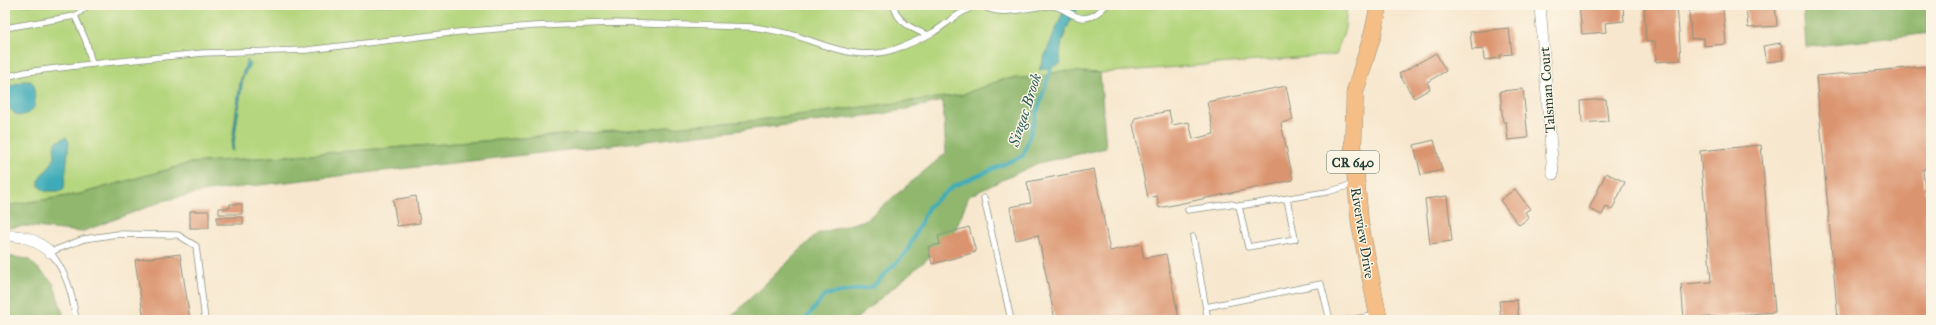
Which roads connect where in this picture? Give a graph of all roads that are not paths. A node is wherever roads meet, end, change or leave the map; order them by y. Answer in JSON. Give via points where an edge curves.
{"nodes":[{"id":1,"x":88,"y":5,"type":"edge"},
{"id":2,"x":894,"y":5,"type":"edge"},
{"id":3,"x":979,"y":5,"type":"edge"},
{"id":4,"x":982,"y":5,"type":"edge"},
{"id":5,"x":1106,"y":5,"type":"edge"},
{"id":6,"x":1379,"y":5,"type":"edge"},
{"id":7,"x":1540,"y":5,"type":"edge"},
{"id":8,"x":75,"y":16,"type":"junction"},
{"id":9,"x":5,"y":28,"type":"edge"},
{"id":10,"x":927,"y":35,"type":"junction"},
{"id":11,"x":92,"y":64,"type":"junction"},
{"id":12,"x":5,"y":77,"type":"edge"},
{"id":13,"x":1553,"y":174,"type":"dead end"},
{"id":14,"x":1355,"y":184,"type":"junction"},
{"id":15,"x":984,"y":198,"type":"dead end"},
{"id":16,"x":1286,"y":199,"type":"junction"},
{"id":17,"x":1240,"y":206,"type":"junction"},
{"id":18,"x":1188,"y":210,"type":"dead end"},
{"id":19,"x":5,"y":236,"type":"edge"},
{"id":20,"x":1192,"y":237,"type":"dead end"},
{"id":21,"x":50,"y":252,"type":"junction"},
{"id":22,"x":1206,"y":307,"type":"junction"},
{"id":23,"x":1378,"y":317,"type":"edge"},
{"id":24,"x":76,"y":320,"type":"edge"},
{"id":25,"x":205,"y":320,"type":"edge"},
{"id":26,"x":1011,"y":320,"type":"edge"},
{"id":27,"x":1208,"y":320,"type":"edge"},
{"id":28,"x":1330,"y":320,"type":"edge"},
{"id":29,"x":1349,"y":320,"type":"edge"}],
"edges":[{"from":1,"to":8,"type":"lane"},
{"from":2,"to":10,"type":"lane","via":[[895,12],[904,23]]},
{"from":3,"to":10,"type":"lane","via":[[964,11]]},
{"from":4,"to":5,"type":"lane","via":[[997,10],[1058,6],[1081,18],[1093,16]]},
{"from":6,"to":14,"type":"main road","name":"Riverview Drive","number":"CR 640","via":[[1355,92],[1352,147]]},
{"from":7,"to":13,"type":"street","name":"Talsman Court"},
{"from":8,"to":9,"type":"lane"},
{"from":8,"to":11,"type":"lane","via":[[86,41]]},
{"from":10,"to":11,"type":"lane","via":[[896,49],[861,54],[832,50],[779,31],[752,27],[582,23],[459,32],[307,50],[203,53]]},
{"from":11,"to":12,"type":"lane"},
{"from":14,"to":16,"type":"lane"},
{"from":14,"to":23,"type":"main road","name":"Riverview Drive","number":"CR 640"},
{"from":15,"to":26,"type":"lane"},
{"from":16,"to":17,"type":"lane"},
{"from":16,"to":17,"type":"lane","via":[[1295,239],[1248,247]]},
{"from":17,"to":18,"type":"lane","via":[[1231,204]]},
{"from":19,"to":21,"type":"street","via":[[26,237],[39,242]]},
{"from":20,"to":22,"type":"lane"},
{"from":21,"to":24,"type":"lane","via":[[68,278]]},
{"from":21,"to":25,"type":"lane","via":[[84,239],[118,234],[178,235],[196,246]]},
{"from":22,"to":27,"type":"lane"},
{"from":22,"to":28,"type":"lane","via":[[1321,284]]},
{"from":23,"to":29,"type":"lane"}]}
